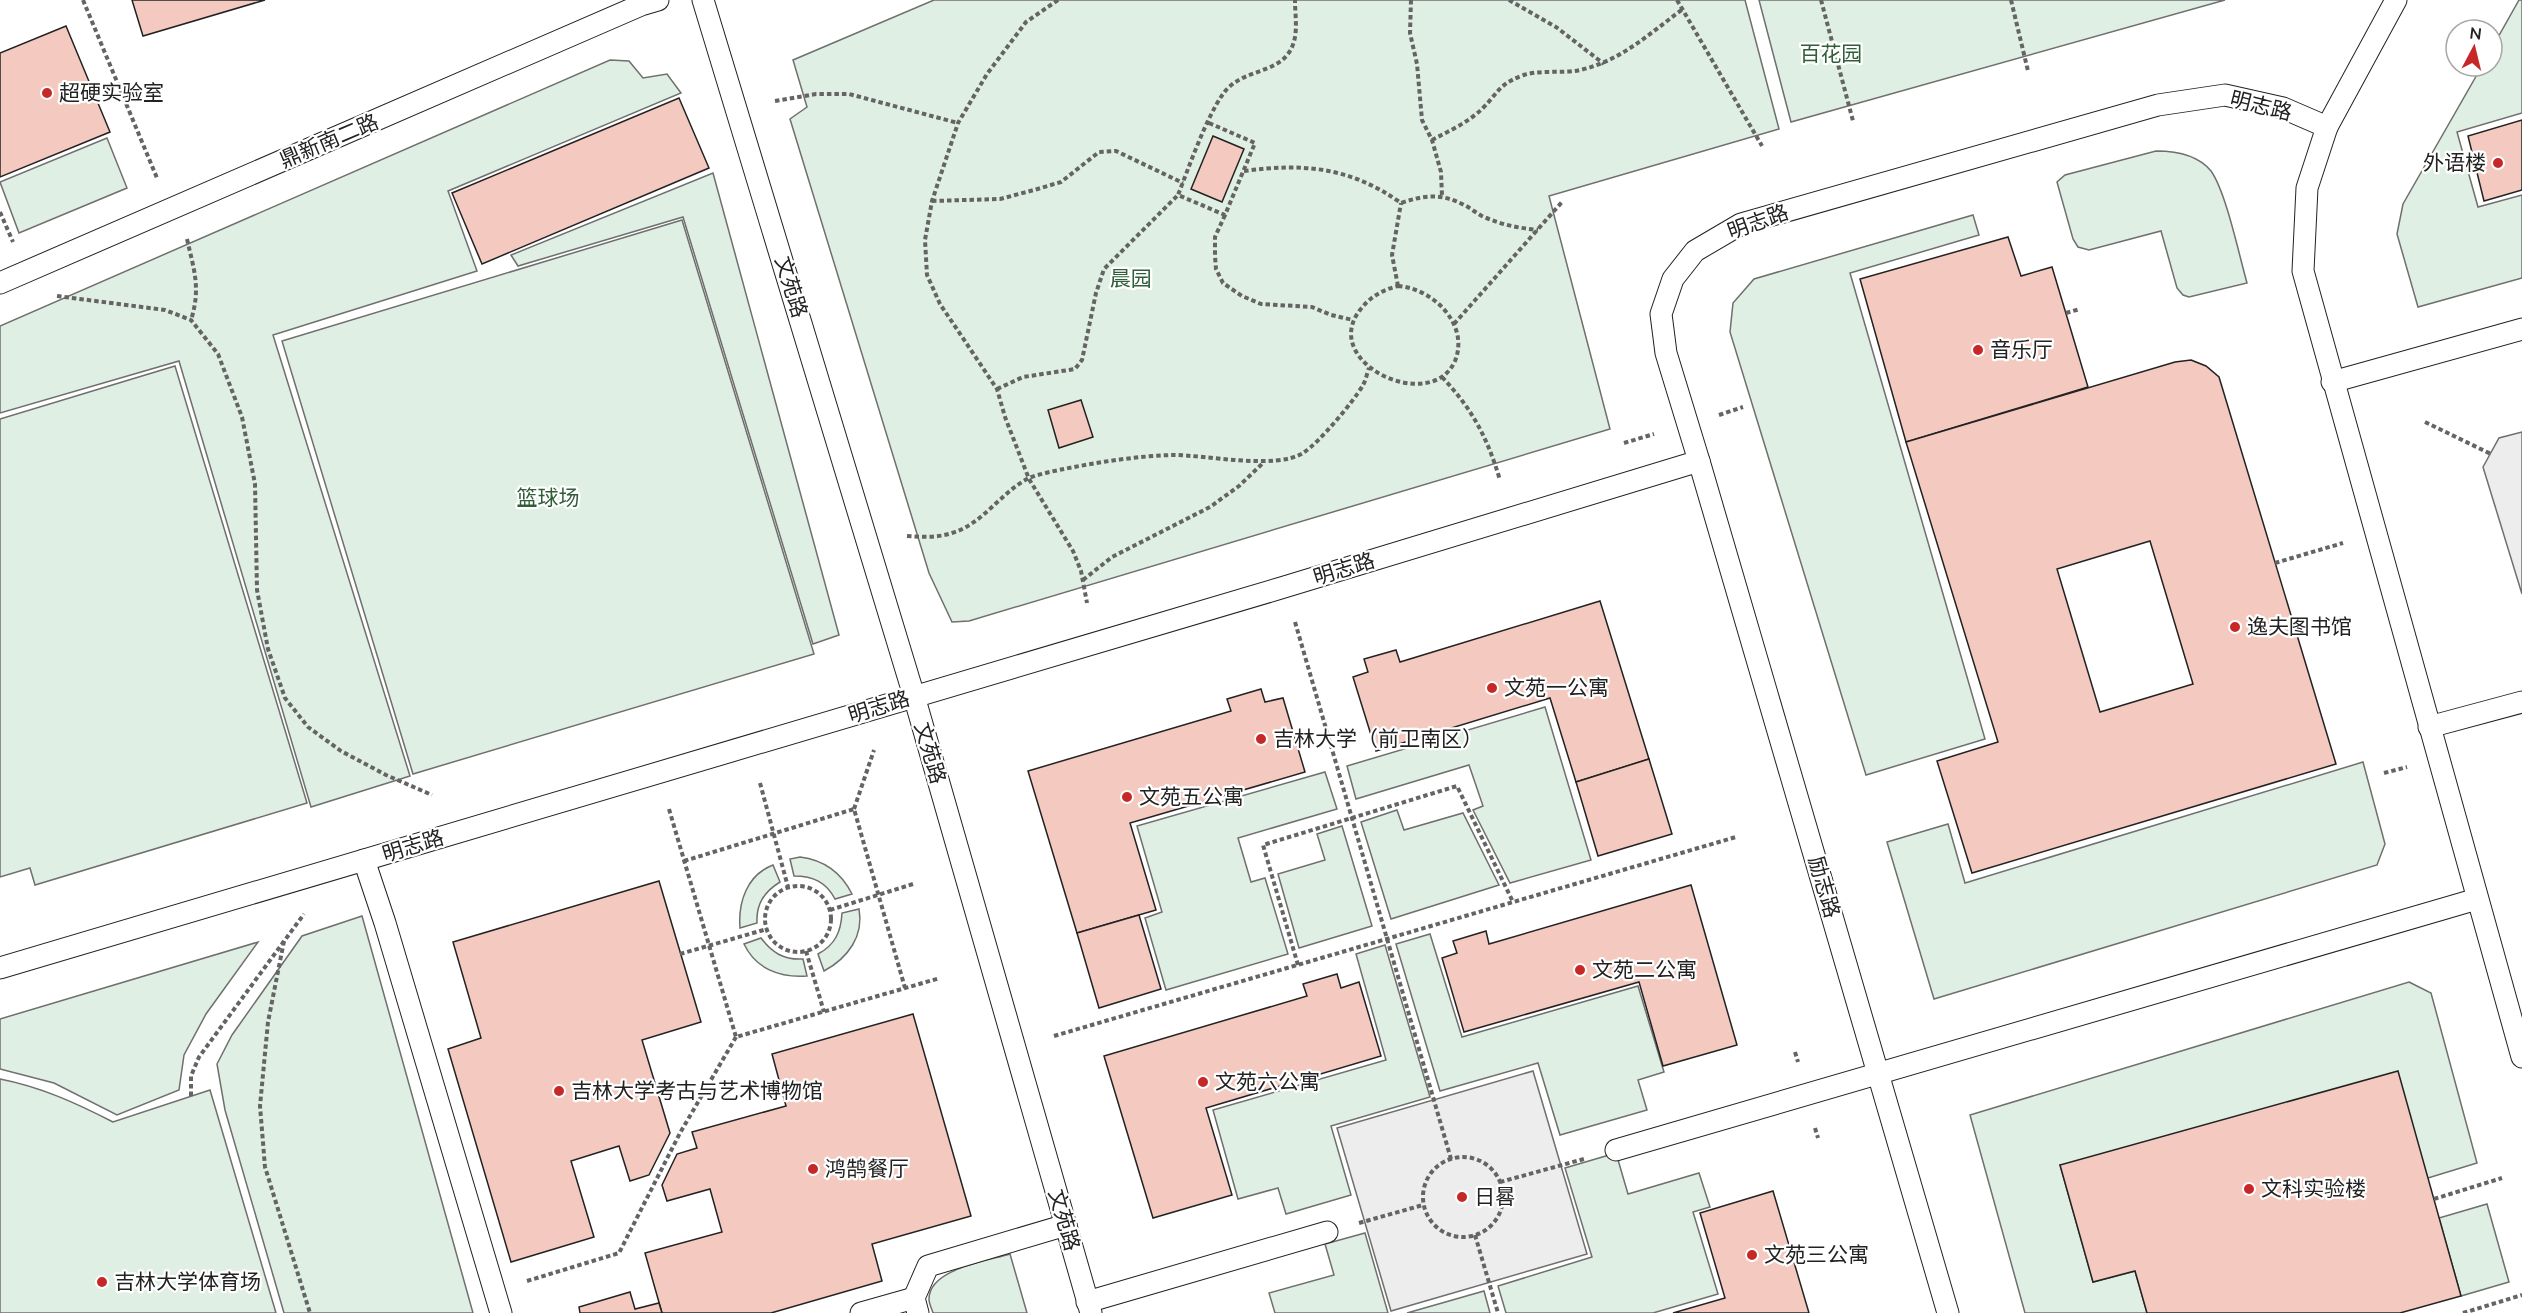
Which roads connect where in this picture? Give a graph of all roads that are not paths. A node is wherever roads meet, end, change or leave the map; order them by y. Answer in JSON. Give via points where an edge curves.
{"nodes":[{"id":1,"x":658,"y":0,"type":"edge"},
{"id":2,"x":703,"y":0,"type":"edge"},
{"id":3,"x":2396,"y":0,"type":"edge"},
{"id":4,"x":2327,"y":127,"type":"junction"},
{"id":5,"x":0,"y":283,"type":"edge"},
{"id":6,"x":2522,"y":329,"type":"edge"},
{"id":7,"x":2332,"y":382,"type":"junction"},
{"id":8,"x":1700,"y":461,"type":"junction"},
{"id":9,"x":914,"y":696,"type":"junction"},
{"id":10,"x":2522,"y":702,"type":"edge"},
{"id":11,"x":2429,"y":728,"type":"junction"},
{"id":12,"x":364,"y":860,"type":"junction"},
{"id":13,"x":2477,"y":899,"type":"junction"},
{"id":14,"x":0,"y":968,"type":"edge"},
{"id":15,"x":2522,"y":1057,"type":"edge"},
{"id":16,"x":1878,"y":1075,"type":"junction"},
{"id":17,"x":1616,"y":1150,"type":"road end"},
{"id":18,"x":1066,"y":1225,"type":"junction"},
{"id":19,"x":1327,"y":1232,"type":"road end"},
{"id":20,"x":916,"y":1305,"type":"edge"},
{"id":21,"x":1089,"y":1307,"type":"edge"},
{"id":22,"x":501,"y":1313,"type":"edge"},
{"id":23,"x":861,"y":1313,"type":"edge"},
{"id":24,"x":1948,"y":1313,"type":"edge"}],
"edges":[{"from":1,"to":5,"type":"lane","name":"鼎新南二路"},
{"from":2,"to":9,"type":"lane","name":"文苑路"},
{"from":3,"to":4,"type":"lane"},
{"from":4,"to":7,"type":"lane","via":[[2307,188],[2303,271]]},
{"from":4,"to":8,"type":"lane","name":"明志路","via":[[2283,108],[2225,95],[2158,105],[1741,224],[1695,251],[1673,279],[1661,314],[1666,353]]},
{"from":6,"to":7,"type":"lane"},
{"from":7,"to":11,"type":"lane"},
{"from":8,"to":9,"type":"lane","name":"明志路"},
{"from":8,"to":16,"type":"lane","name":"励志路"},
{"from":9,"to":12,"type":"lane","name":"明志路"},
{"from":9,"to":18,"type":"lane","name":"文苑路"},
{"from":10,"to":11,"type":"lane"},
{"from":11,"to":13,"type":"lane"},
{"from":12,"to":14,"type":"lane","name":"明志路"},
{"from":12,"to":22,"type":"lane"},
{"from":13,"to":15,"type":"lane"},
{"from":13,"to":16,"type":"lane"},
{"from":16,"to":17,"type":"lane"},
{"from":16,"to":24,"type":"lane","name":"励志路"},
{"from":18,"to":20,"type":"lane","via":[[928,1266]]},
{"from":18,"to":21,"type":"lane","name":"文苑路"},
{"from":19,"to":21,"type":"lane"},
{"from":20,"to":23,"type":"lane"}]}
